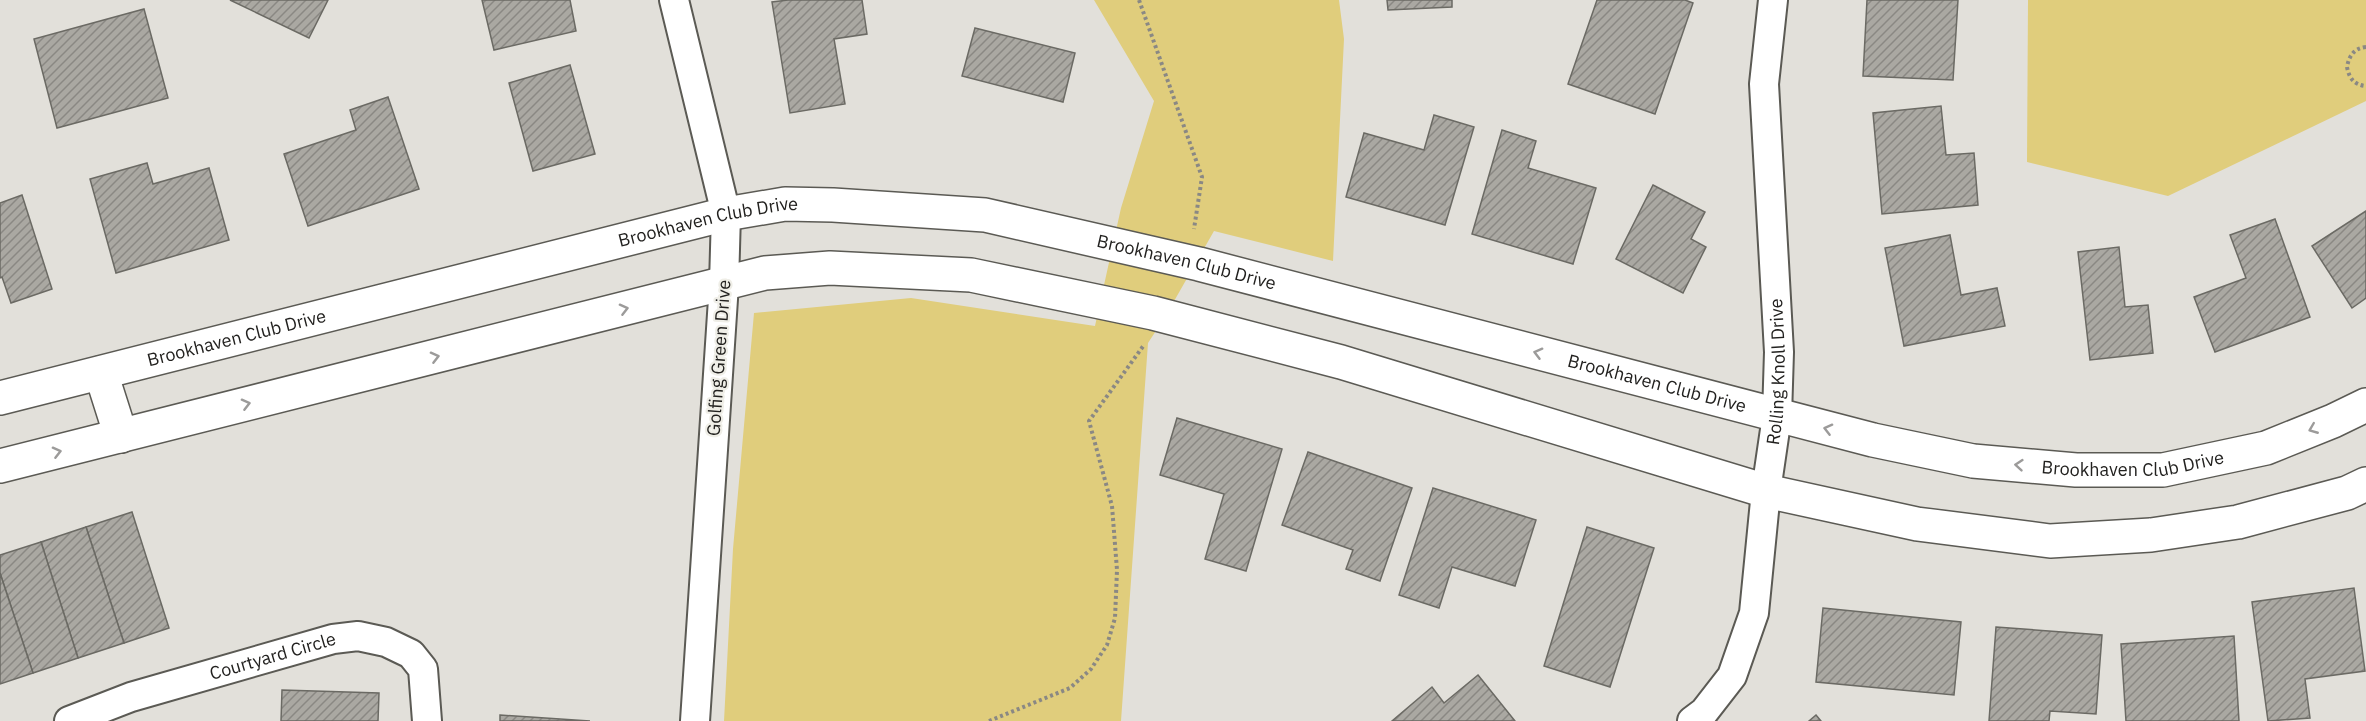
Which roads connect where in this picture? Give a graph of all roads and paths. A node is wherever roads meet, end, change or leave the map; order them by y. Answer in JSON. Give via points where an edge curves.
{"nodes":[{"id":1,"x":675,"y":0,"type":"edge"},
{"id":2,"x":1139,"y":0,"type":"edge"},
{"id":3,"x":1773,"y":0,"type":"edge"},
{"id":4,"x":2366,"y":47,"type":"edge"},
{"id":5,"x":2366,"y":86,"type":"edge"},
{"id":6,"x":726,"y":214,"type":"junction"},
{"id":7,"x":1192,"y":263,"type":"junction"},
{"id":8,"x":724,"y":284,"type":"junction"},
{"id":9,"x":1165,"y":316,"type":"junction"},
{"id":10,"x":101,"y":374,"type":"junction"},
{"id":11,"x":0,"y":398,"type":"edge"},
{"id":12,"x":2366,"y":405,"type":"edge"},
{"id":13,"x":1777,"y":416,"type":"junction"},
{"id":14,"x":121,"y":436,"type":"junction"},
{"id":15,"x":0,"y":466,"type":"edge"},
{"id":16,"x":2366,"y":484,"type":"edge"},
{"id":17,"x":1766,"y":491,"type":"junction"},
{"id":18,"x":69,"y":721,"type":"edge"},
{"id":19,"x":427,"y":721,"type":"edge"},
{"id":20,"x":695,"y":721,"type":"edge"},
{"id":21,"x":989,"y":721,"type":"edge"},
{"id":22,"x":1692,"y":721,"type":"edge"}],
"edges":[{"from":1,"to":6,"type":"street","name":"Golfing Green Drive"},
{"from":2,"to":7,"type":"path","via":[[1202,177]]},
{"from":3,"to":13,"type":"street","name":"Rolling Knoll Drive","via":[[1764,84],[1779,352]]},
{"from":4,"to":5,"type":"path","via":[[2351,55],[2347,67],[2352,80]]},
{"from":6,"to":7,"type":"main road","name":"Brookhaven Club Drive","via":[[785,204],[985,215]]},
{"from":6,"to":8,"type":"street","name":"Golfing Green Drive"},
{"from":6,"to":10,"type":"main road","name":"Brookhaven Club Drive"},
{"from":13,"to":7,"type":"main road","name":"Brookhaven Club Drive","one_way":true},
{"from":8,"to":9,"type":"main road","via":[[765,273],[830,268],[971,275]]},
{"from":14,"to":8,"type":"main road","one_way":true},
{"from":8,"to":20,"type":"street","name":"Golfing Green Drive"},
{"from":9,"to":17,"type":"main road","via":[[1341,362]]},
{"from":9,"to":21,"type":"path","via":[[1089,422],[1112,506],[1117,570],[1115,618],[1107,645],[1091,669],[1070,688]]},
{"from":10,"to":11,"type":"main road","name":"Brookhaven Club Drive"},
{"from":10,"to":14,"type":"main road"},
{"from":12,"to":13,"type":"main road","name":"Brookhaven Club Drive","one_way":true,"via":[[2266,448],[2163,470],[2076,470],[1973,461]]},
{"from":13,"to":17,"type":"street","name":"Rolling Knoll Drive"},
{"from":15,"to":14,"type":"main road","one_way":true},
{"from":16,"to":17,"type":"main road","via":[[2347,493],[2238,522],[2151,535],[2050,541],[1917,524]]},
{"from":17,"to":22,"type":"street","name":"Rolling Knoll Drive","via":[[1754,613],[1744,645],[1732,676]]},
{"from":18,"to":19,"type":"street","name":"Courtyard Circle","via":[[131,697],[333,639],[358,636],[386,642],[411,654],[423,669]]}]}
